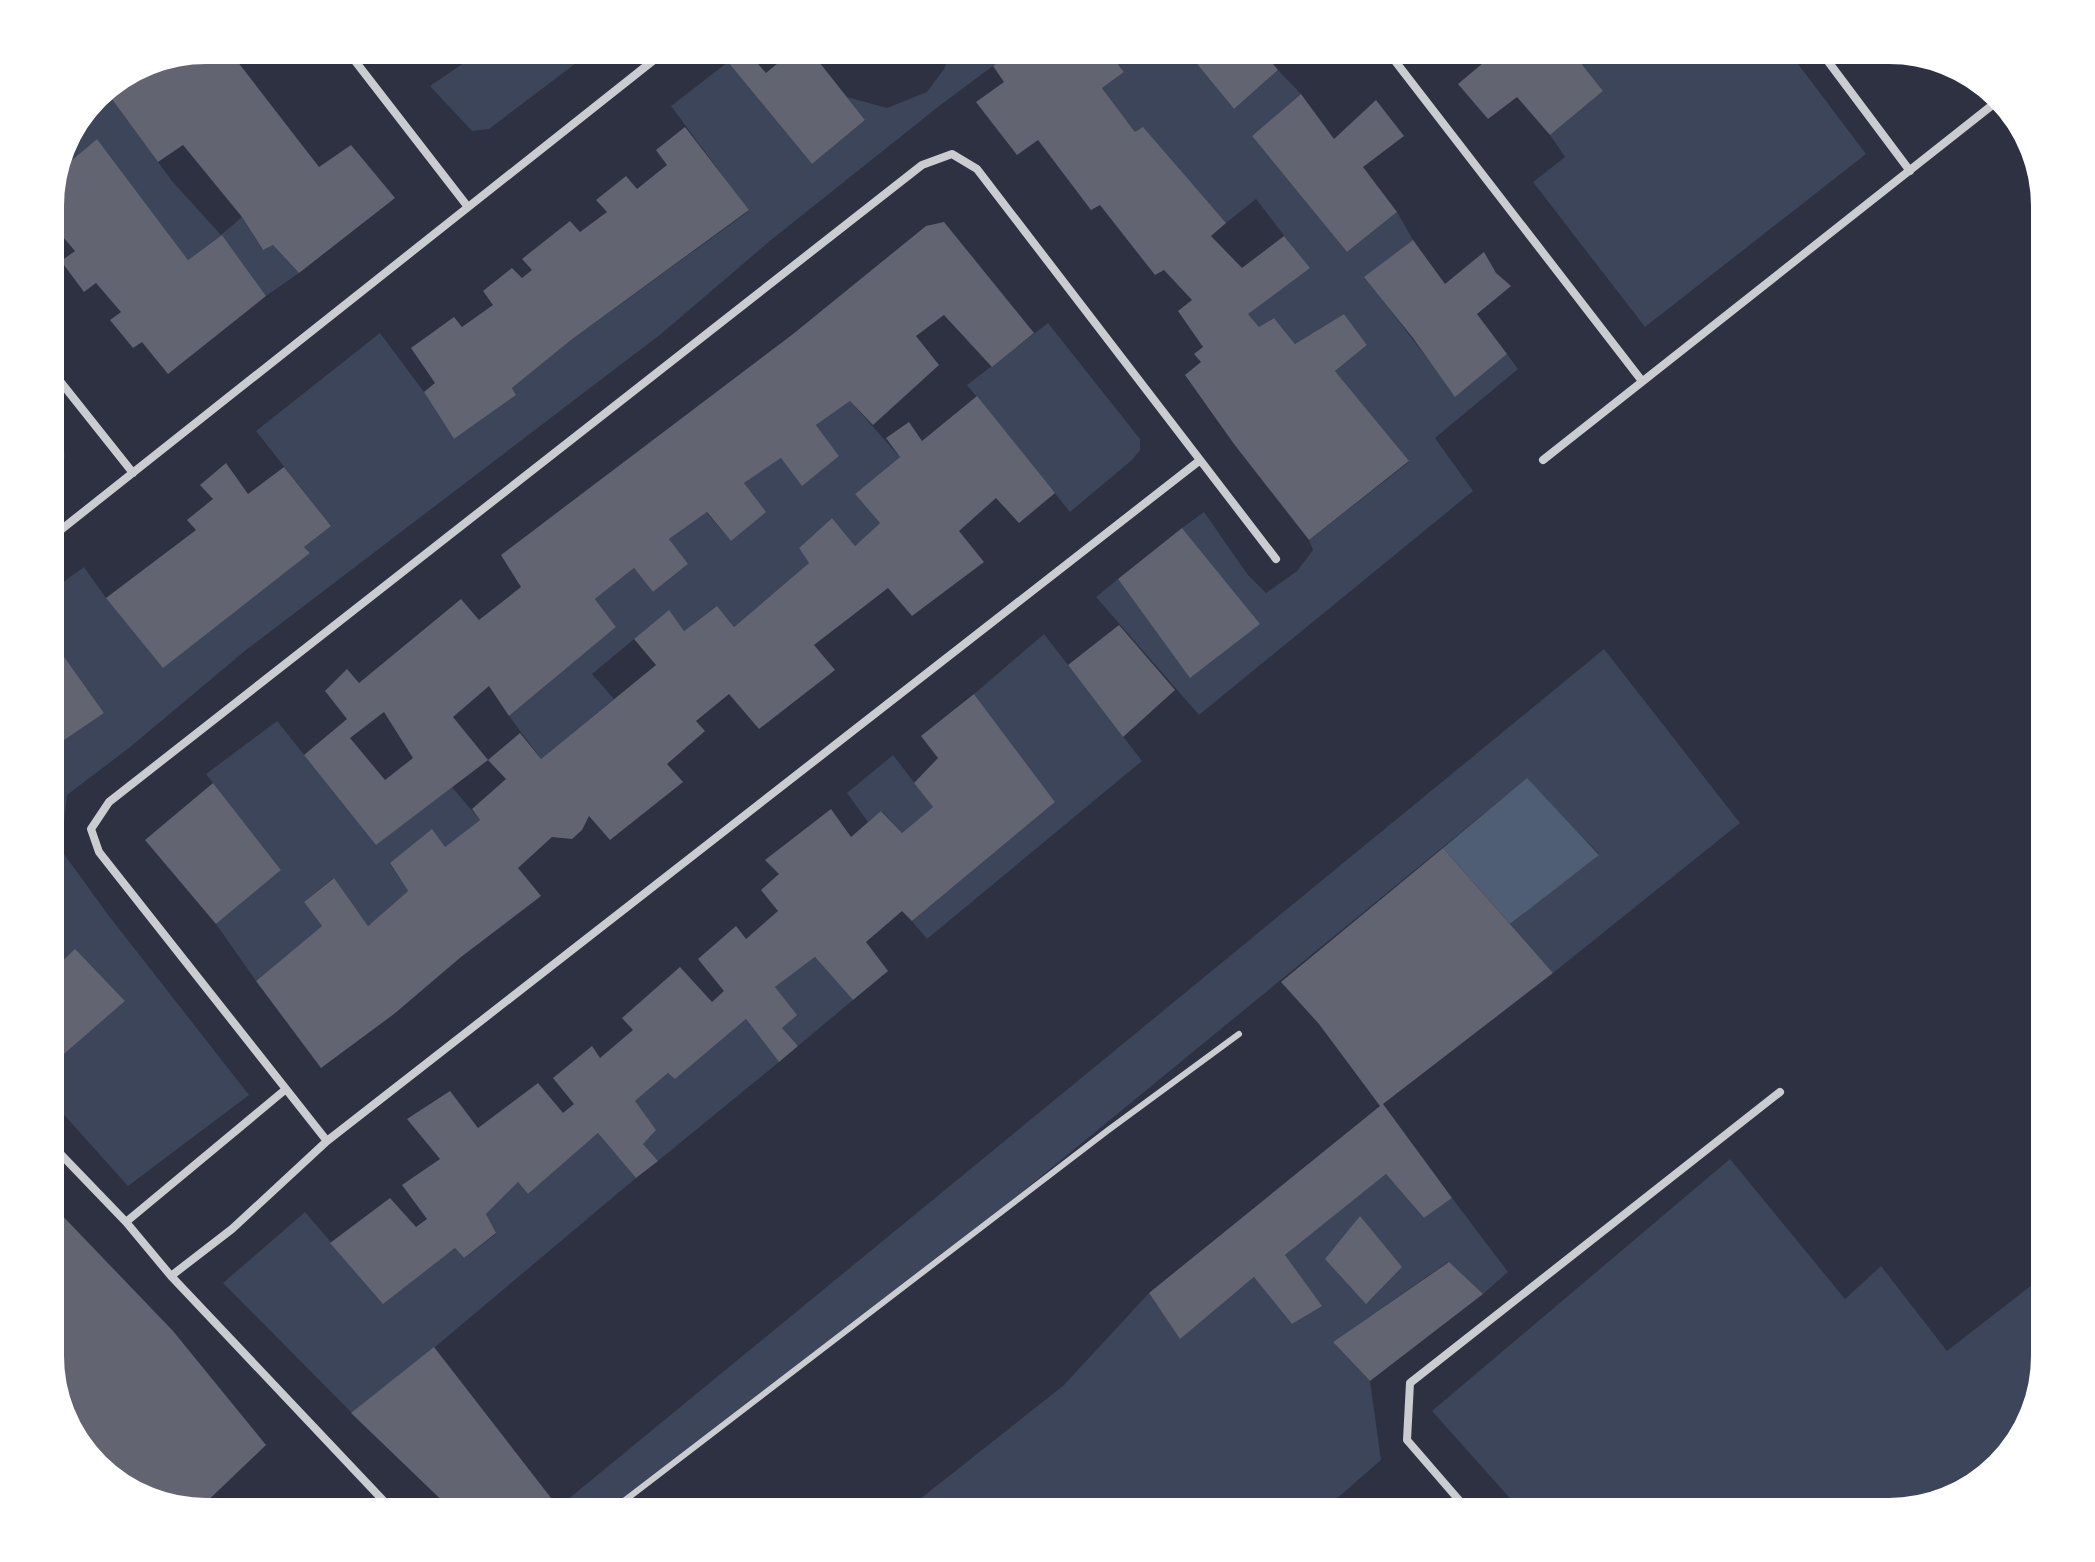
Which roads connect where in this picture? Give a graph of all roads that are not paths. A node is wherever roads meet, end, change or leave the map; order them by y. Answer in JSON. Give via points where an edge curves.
{"nodes":[{"id":1,"x":356,"y":62,"type":"edge"},
{"id":2,"x":651,"y":62,"type":"edge"},
{"id":3,"x":1396,"y":62,"type":"edge"},
{"id":4,"x":1828,"y":62,"type":"edge"},
{"id":5,"x":1992,"y":105,"type":"edge"},
{"id":6,"x":1910,"y":171,"type":"junction"},
{"id":7,"x":468,"y":207,"type":"junction"},
{"id":8,"x":1642,"y":381,"type":"junction"},
{"id":9,"x":62,"y":384,"type":"edge"},
{"id":10,"x":1543,"y":460,"type":"dead end"},
{"id":11,"x":1199,"y":461,"type":"junction"},
{"id":12,"x":133,"y":473,"type":"junction"},
{"id":13,"x":62,"y":529,"type":"edge"},
{"id":14,"x":1276,"y":559,"type":"dead end"},
{"id":15,"x":1239,"y":1034,"type":"dead end"},
{"id":16,"x":286,"y":1089,"type":"junction"},
{"id":17,"x":1780,"y":1092,"type":"dead end"},
{"id":18,"x":327,"y":1141,"type":"junction"},
{"id":19,"x":62,"y":1156,"type":"edge"},
{"id":20,"x":126,"y":1222,"type":"junction"},
{"id":21,"x":171,"y":1276,"type":"junction"},
{"id":22,"x":383,"y":1500,"type":"edge"},
{"id":23,"x":625,"y":1500,"type":"edge"},
{"id":24,"x":1459,"y":1500,"type":"edge"}],
"edges":[{"from":1,"to":7,"type":"street"},
{"from":2,"to":7,"type":"street"},
{"from":3,"to":8,"type":"street"},
{"from":4,"to":6,"type":"street"},
{"from":5,"to":6,"type":"street"},
{"from":6,"to":8,"type":"street"},
{"from":7,"to":12,"type":"street"},
{"from":8,"to":10,"type":"street"},
{"from":9,"to":12,"type":"street"},
{"from":11,"to":14,"type":"street"},
{"from":11,"to":16,"type":"street","via":[[977,169],[952,154],[922,165],[109,802],[91,829],[99,852]]},
{"from":11,"to":18,"type":"street"},
{"from":12,"to":13,"type":"street"},
{"from":15,"to":23,"type":"lane"},
{"from":16,"to":18,"type":"street"},
{"from":16,"to":20,"type":"street"},
{"from":17,"to":24,"type":"street","via":[[1410,1383],[1407,1440]]},
{"from":18,"to":21,"type":"street","via":[[232,1229]]},
{"from":19,"to":20,"type":"street"},
{"from":20,"to":21,"type":"street"},
{"from":21,"to":22,"type":"street"}]}
